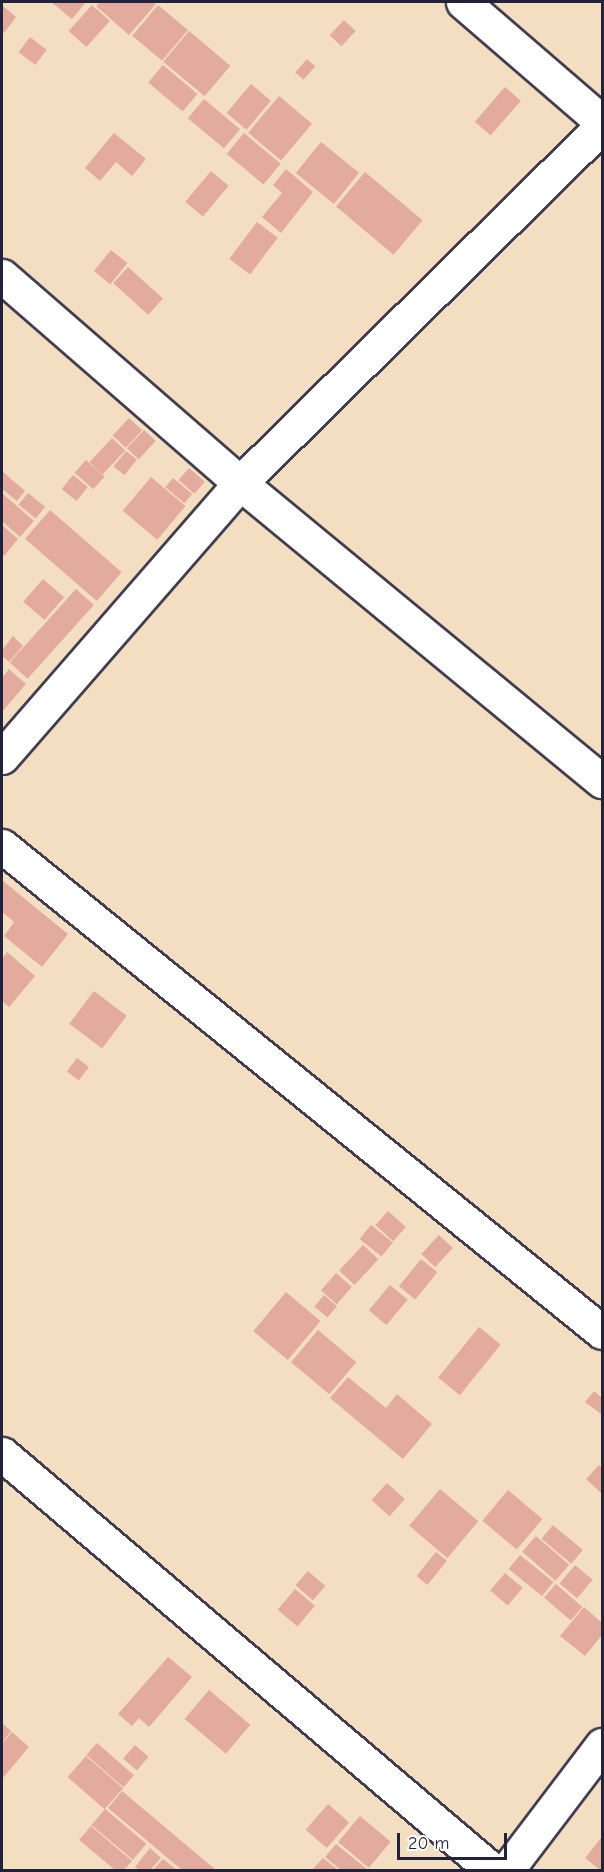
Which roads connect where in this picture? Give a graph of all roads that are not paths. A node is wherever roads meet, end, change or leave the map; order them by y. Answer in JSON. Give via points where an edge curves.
{"nodes":[{"id":1,"x":463,"y":2,"type":"edge"},
{"id":2,"x":603,"y":122,"type":"edge"},
{"id":3,"x":603,"y":126,"type":"edge"},
{"id":4,"x":2,"y":276,"type":"edge"},
{"id":5,"x":240,"y":483,"type":"junction"},
{"id":6,"x":2,"y":757,"type":"edge"},
{"id":7,"x":603,"y":781,"type":"edge"},
{"id":8,"x":2,"y":846,"type":"edge"},
{"id":9,"x":603,"y":1332,"type":"edge"},
{"id":10,"x":2,"y":1454,"type":"edge"},
{"id":11,"x":603,"y":1745,"type":"edge"},
{"id":12,"x":492,"y":1870,"type":"edge"},
{"id":13,"x":507,"y":1870,"type":"edge"}],
"edges":[{"from":1,"to":2,"type":"street"},
{"from":3,"to":5,"type":"street"},
{"from":4,"to":5,"type":"street"},
{"from":5,"to":6,"type":"street"},
{"from":5,"to":7,"type":"street"},
{"from":8,"to":9,"type":"street"},
{"from":10,"to":12,"type":"street"},
{"from":11,"to":13,"type":"street"}]}
